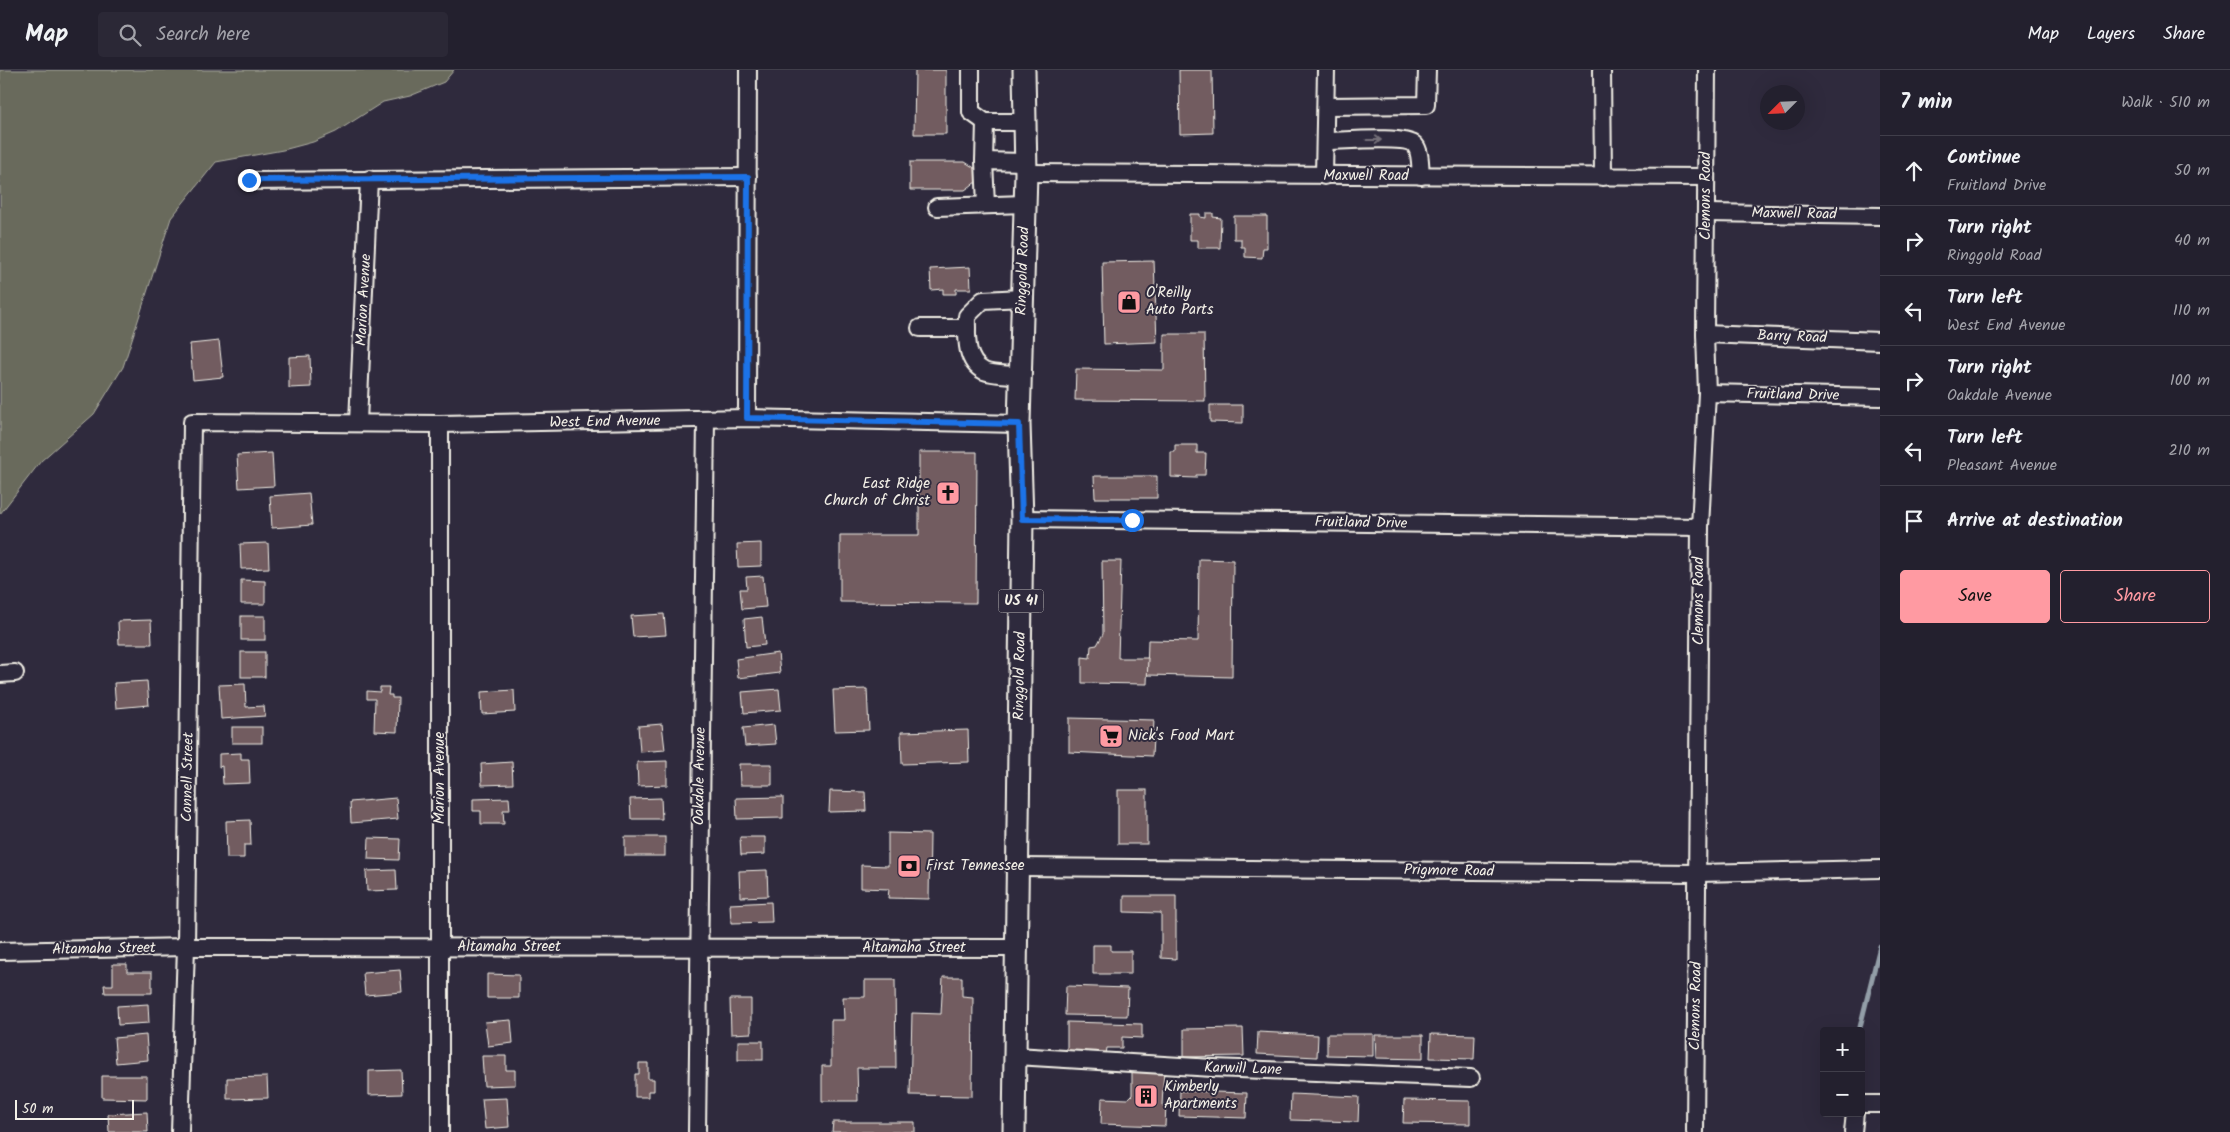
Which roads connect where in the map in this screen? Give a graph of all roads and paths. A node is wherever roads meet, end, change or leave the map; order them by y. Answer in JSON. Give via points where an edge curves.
{"nodes":[{"id":1,"x":748,"y":70,"type":"edge"},
{"id":2,"x":971,"y":70,"type":"edge"},
{"id":3,"x":1024,"y":70,"type":"edge"},
{"id":4,"x":1326,"y":70,"type":"edge"},
{"id":5,"x":1427,"y":70,"type":"edge"},
{"id":6,"x":1602,"y":70,"type":"edge"},
{"id":7,"x":1707,"y":70,"type":"edge"},
{"id":8,"x":1326,"y":106,"type":"junction"},
{"id":9,"x":985,"y":122,"type":"junction"},
{"id":10,"x":1025,"y":122,"type":"junction"},
{"id":11,"x":1325,"y":141,"type":"junction"},
{"id":12,"x":984,"y":161,"type":"junction"},
{"id":13,"x":1026,"y":168,"type":"junction"},
{"id":14,"x":1324,"y":176,"type":"junction"},
{"id":15,"x":1421,"y":176,"type":"junction"},
{"id":16,"x":748,"y":177,"type":"junction"},
{"id":17,"x":1603,"y":177,"type":"junction"},
{"id":18,"x":1706,"y":177,"type":"junction"},
{"id":19,"x":369,"y":179,"type":"junction"},
{"id":20,"x":249,"y":180,"type":"dead end"},
{"id":21,"x":1025,"y":204,"type":"junction"},
{"id":22,"x":986,"y":205,"type":"junction"},
{"id":23,"x":937,"y":207,"type":"dead end"},
{"id":24,"x":1707,"y":213,"type":"junction"},
{"id":25,"x":1880,"y":216,"type":"edge"},
{"id":26,"x":1022,"y":298,"type":"junction"},
{"id":27,"x":920,"y":328,"type":"dead end"},
{"id":28,"x":967,"y":328,"type":"junction"},
{"id":29,"x":1704,"y":334,"type":"junction"},
{"id":30,"x":1880,"y":340,"type":"edge"},
{"id":31,"x":1020,"y":376,"type":"junction"},
{"id":32,"x":1707,"y":394,"type":"junction"},
{"id":33,"x":1880,"y":397,"type":"edge"},
{"id":34,"x":747,"y":418,"type":"junction"},
{"id":35,"x":706,"y":420,"type":"junction"},
{"id":36,"x":192,"y":422,"type":"joint"},
{"id":37,"x":358,"y":422,"type":"junction"},
{"id":38,"x":440,"y":424,"type":"junction"},
{"id":39,"x":1019,"y":424,"type":"junction"},
{"id":40,"x":1022,"y":519,"type":"junction"},
{"id":41,"x":1700,"y":527,"type":"junction"},
{"id":42,"x":1019,"y":867,"type":"junction"},
{"id":43,"x":1880,"y":869,"type":"edge"},
{"id":44,"x":1698,"y":873,"type":"junction"},
{"id":45,"x":186,"y":947,"type":"junction"},
{"id":46,"x":440,"y":947,"type":"junction"},
{"id":47,"x":698,"y":947,"type":"junction"},
{"id":48,"x":1018,"y":948,"type":"junction"},
{"id":49,"x":0,"y":951,"type":"edge"},
{"id":50,"x":1016,"y":1056,"type":"junction"},
{"id":51,"x":1471,"y":1078,"type":"dead end"},
{"id":52,"x":1865,"y":1104,"type":"edge"},
{"id":53,"x":1880,"y":1104,"type":"edge"},
{"id":54,"x":1854,"y":1117,"type":"edge"},
{"id":55,"x":180,"y":1132,"type":"edge"},
{"id":56,"x":440,"y":1132,"type":"edge"},
{"id":57,"x":697,"y":1132,"type":"edge"},
{"id":58,"x":1014,"y":1132,"type":"edge"},
{"id":59,"x":1695,"y":1132,"type":"edge"},
{"id":60,"x":1853,"y":1132,"type":"edge"}],
"edges":[{"from":1,"to":16,"type":"street"},
{"from":2,"to":9,"type":"street","via":[[971,112]]},
{"from":3,"to":10,"type":"main road","name":"Ringgold Road","number":"US 41"},
{"from":4,"to":8,"type":"street"},
{"from":5,"to":8,"type":"street","via":[[1426,104]]},
{"from":6,"to":17,"type":"street"},
{"from":7,"to":18,"type":"street","name":"Clemons Road"},
{"from":8,"to":11,"type":"street"},
{"from":9,"to":10,"type":"street"},
{"from":9,"to":12,"type":"street"},
{"from":10,"to":13,"type":"main road","name":"Ringgold Road","number":"US 41"},
{"from":11,"to":14,"type":"street"},
{"from":11,"to":15,"type":"street","one_way":true,"via":[[1410,142],[1417,150]]},
{"from":12,"to":13,"type":"street","name":"Maxwell Road"},
{"from":12,"to":22,"type":"street"},
{"from":13,"to":14,"type":"street","name":"Maxwell Road"},
{"from":13,"to":21,"type":"main road","name":"Ringgold Road","number":"US 41"},
{"from":14,"to":15,"type":"street","name":"Maxwell Road"},
{"from":15,"to":17,"type":"street","name":"Maxwell Road"},
{"from":16,"to":19,"type":"street"},
{"from":16,"to":34,"type":"street"},
{"from":17,"to":18,"type":"street","name":"Maxwell Road"},
{"from":18,"to":24,"type":"street","name":"Clemons Road"},
{"from":19,"to":20,"type":"street"},
{"from":19,"to":37,"type":"street","name":"Marion Avenue"},
{"from":21,"to":22,"type":"street"},
{"from":21,"to":26,"type":"main road","name":"Ringgold Road","number":"US 41"},
{"from":22,"to":23,"type":"street"},
{"from":24,"to":25,"type":"street","name":"Maxwell Road"},
{"from":24,"to":29,"type":"street","name":"Clemons Road"},
{"from":26,"to":28,"type":"street","via":[[983,300],[967,316]]},
{"from":26,"to":31,"type":"main road","name":"Ringgold Road","number":"US 41"},
{"from":27,"to":28,"type":"street"},
{"from":28,"to":31,"type":"street","via":[[967,348],[983,370]]},
{"from":29,"to":30,"type":"street","name":"Barry Road"},
{"from":29,"to":32,"type":"street","name":"Clemons Road"},
{"from":31,"to":39,"type":"main road","name":"Ringgold Road","number":"US 41"},
{"from":32,"to":33,"type":"street","name":"Fruitland Drive"},
{"from":32,"to":41,"type":"street","name":"Clemons Road"},
{"from":34,"to":35,"type":"street","name":"West End Avenue"},
{"from":34,"to":39,"type":"street","name":"West End Avenue"},
{"from":35,"to":38,"type":"street","name":"West End Avenue"},
{"from":35,"to":47,"type":"street","name":"Oakdale Avenue"},
{"from":36,"to":37,"type":"street","name":"West End Avenue"},
{"from":36,"to":45,"type":"street","name":"Connell Street"},
{"from":37,"to":38,"type":"street","name":"West End Avenue"},
{"from":38,"to":46,"type":"street","name":"Marion Avenue"},
{"from":39,"to":40,"type":"main road","name":"Ringgold Road","number":"US 41"},
{"from":40,"to":41,"type":"street","name":"Fruitland Drive"},
{"from":40,"to":42,"type":"main road","name":"Ringgold Road","number":"US 41"},
{"from":41,"to":44,"type":"street","name":"Clemons Road"},
{"from":42,"to":44,"type":"street","name":"Prigmore Road"},
{"from":42,"to":48,"type":"main road","name":"Ringgold Road","number":"US 41"},
{"from":43,"to":44,"type":"street","name":"Prigmore Road"},
{"from":44,"to":59,"type":"street","name":"Clemons Road"},
{"from":45,"to":46,"type":"street","name":"Altamaha Street"},
{"from":45,"to":49,"type":"street","name":"Altamaha Street"},
{"from":45,"to":55,"type":"street","name":"Connell Street"},
{"from":46,"to":47,"type":"street","name":"Altamaha Street"},
{"from":46,"to":56,"type":"street","name":"Marion Avenue"},
{"from":47,"to":48,"type":"street","name":"Altamaha Street"},
{"from":47,"to":57,"type":"street","name":"Oakdale Avenue"},
{"from":48,"to":50,"type":"main road","name":"Ringgold Road","number":"US 41"},
{"from":50,"to":51,"type":"street","name":"Karwill Lane"},
{"from":50,"to":58,"type":"main road","name":"Ringgold Road","number":"US 41"},
{"from":52,"to":53,"type":"street"},
{"from":54,"to":60,"type":"street"}]}
